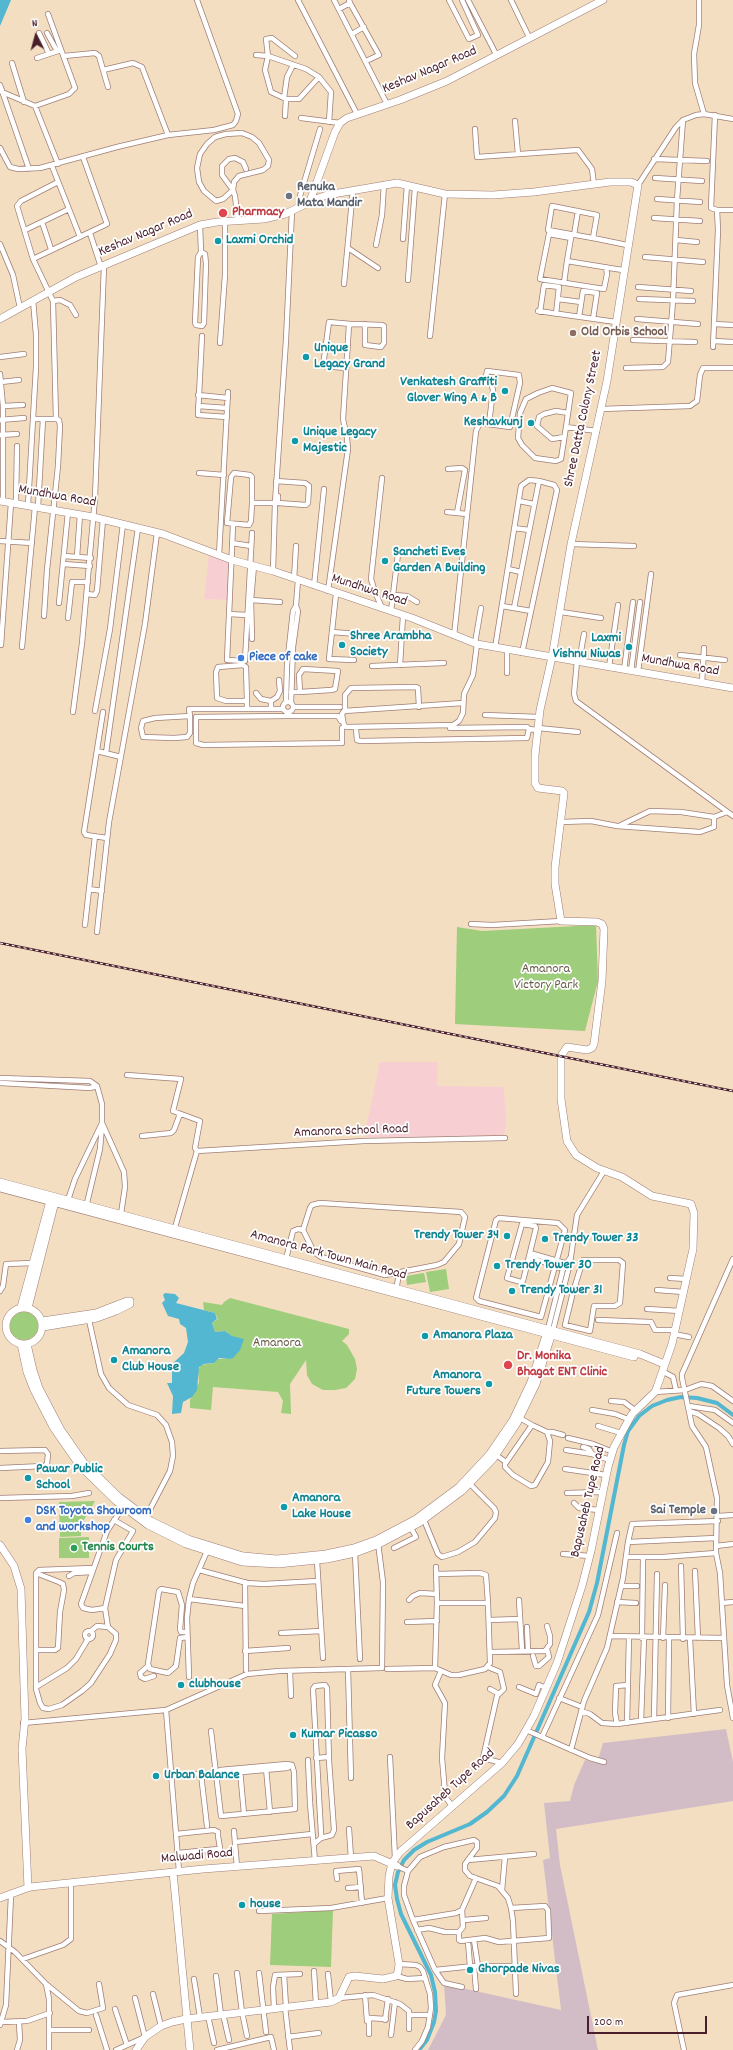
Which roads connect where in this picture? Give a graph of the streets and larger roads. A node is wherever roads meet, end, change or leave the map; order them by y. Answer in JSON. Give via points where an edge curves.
{"nodes":[{"id":1,"x":197,"y":0,"type":"edge"},
{"id":2,"x":298,"y":0,"type":"edge"},
{"id":3,"x":334,"y":0,"type":"edge"},
{"id":4,"x":449,"y":0,"type":"edge"},
{"id":5,"x":462,"y":0,"type":"edge"},
{"id":6,"x":468,"y":0,"type":"edge"},
{"id":7,"x":511,"y":0,"type":"edge"},
{"id":8,"x":603,"y":0,"type":"edge"},
{"id":9,"x":699,"y":0,"type":"edge"},
{"id":10,"x":350,"y":2,"type":"edge"},
{"id":11,"x":339,"y":9,"type":"junction"},
{"id":12,"x":48,"y":14,"type":"dead end"},
{"id":13,"x":364,"y":27,"type":"junction"},
{"id":14,"x":39,"y":33,"type":"dead end"},
{"id":15,"x":47,"y":33,"type":"dead end"},
{"id":16,"x":352,"y":34,"type":"junction"},
{"id":17,"x":530,"y":39,"type":"junction"},
{"id":18,"x":59,"y":51,"type":"junction"},
{"id":19,"x":49,"y":54,"type":"junction"},
{"id":20,"x":256,"y":55,"type":"dead end"},
{"id":21,"x":64,"y":56,"type":"junction"},
{"id":22,"x":268,"y":56,"type":"junction"},
{"id":23,"x":295,"y":56,"type":"dead end"},
{"id":24,"x":497,"y":56,"type":"junction"},
{"id":25,"x":37,"y":58,"type":"dead end"},
{"id":26,"x":366,"y":61,"type":"junction"},
{"id":27,"x":12,"y":63,"type":"dead end"},
{"id":28,"x":293,"y":65,"type":"junction"},
{"id":29,"x":103,"y":70,"type":"junction"},
{"id":30,"x":319,"y":77,"type":"junction"},
{"id":31,"x":0,"y":85,"type":"edge"},
{"id":32,"x":108,"y":87,"type":"dead end"},
{"id":33,"x":2,"y":92,"type":"junction"},
{"id":34,"x":285,"y":98,"type":"junction"},
{"id":35,"x":24,"y":102,"type":"junction"},
{"id":36,"x":388,"y":104,"type":"junction"},
{"id":37,"x":35,"y":106,"type":"junction"},
{"id":38,"x":357,"y":114,"type":"junction"},
{"id":39,"x":704,"y":114,"type":"junction"},
{"id":40,"x":715,"y":115,"type":"junction"},
{"id":41,"x":285,"y":116,"type":"dead end"},
{"id":42,"x":302,"y":118,"type":"dead end"},
{"id":43,"x":733,"y":119,"type":"edge"},
{"id":44,"x":683,"y":120,"type":"junction"},
{"id":45,"x":515,"y":121,"type":"dead end"},
{"id":46,"x":329,"y":122,"type":"junction"},
{"id":47,"x":340,"y":123,"type":"junction"},
{"id":48,"x":320,"y":129,"type":"dead end"},
{"id":49,"x":475,"y":130,"type":"dead end"},
{"id":50,"x":168,"y":135,"type":"junction"},
{"id":51,"x":0,"y":148,"type":"edge"},
{"id":52,"x":518,"y":154,"type":"junction"},
{"id":53,"x":83,"y":157,"type":"junction"},
{"id":54,"x":654,"y":159,"type":"junction"},
{"id":55,"x":681,"y":160,"type":"junction"},
{"id":56,"x":707,"y":161,"type":"dead end"},
{"id":57,"x":58,"y":164,"type":"junction"},
{"id":58,"x":52,"y":166,"type":"junction"},
{"id":59,"x":29,"y":169,"type":"junction"},
{"id":60,"x":246,"y":169,"type":"dead end"},
{"id":61,"x":654,"y":178,"type":"dead end"},
{"id":62,"x":680,"y":179,"type":"junction"},
{"id":63,"x":702,"y":181,"type":"dead end"},
{"id":64,"x":58,"y":182,"type":"junction"},
{"id":65,"x":384,"y":184,"type":"junction"},
{"id":66,"x":594,"y":184,"type":"junction"},
{"id":67,"x":407,"y":185,"type":"junction"},
{"id":68,"x":638,"y":185,"type":"junction"},
{"id":69,"x":415,"y":188,"type":"junction"},
{"id":70,"x":233,"y":190,"type":"junction"},
{"id":71,"x":353,"y":190,"type":"junction"},
{"id":72,"x":445,"y":194,"type":"junction"},
{"id":73,"x":657,"y":199,"type":"dead end"},
{"id":74,"x":677,"y":200,"type":"junction"},
{"id":75,"x":310,"y":201,"type":"junction"},
{"id":76,"x":700,"y":202,"type":"dead end"},
{"id":77,"x":302,"y":205,"type":"junction"},
{"id":78,"x":69,"y":209,"type":"junction"},
{"id":79,"x":292,"y":210,"type":"junction"},
{"id":80,"x":717,"y":210,"type":"junction"},
{"id":81,"x":733,"y":210,"type":"edge"},
{"id":82,"x":578,"y":211,"type":"junction"},
{"id":83,"x":654,"y":218,"type":"dead end"},
{"id":84,"x":677,"y":220,"type":"junction"},
{"id":85,"x":225,"y":221,"type":"junction"},
{"id":86,"x":238,"y":221,"type":"junction"},
{"id":87,"x":700,"y":221,"type":"dead end"},
{"id":88,"x":42,"y":222,"type":"junction"},
{"id":89,"x":200,"y":225,"type":"junction"},
{"id":90,"x":25,"y":230,"type":"junction"},
{"id":91,"x":90,"y":233,"type":"junction"},
{"id":92,"x":574,"y":235,"type":"junction"},
{"id":93,"x":80,"y":237,"type":"junction"},
{"id":94,"x":593,"y":238,"type":"junction"},
{"id":95,"x":403,"y":239,"type":"dead end"},
{"id":96,"x":676,"y":240,"type":"junction"},
{"id":97,"x":697,"y":242,"type":"dead end"},
{"id":98,"x":0,"y":244,"type":"edge"},
{"id":99,"x":376,"y":245,"type":"dead end"},
{"id":100,"x":627,"y":245,"type":"junction"},
{"id":101,"x":348,"y":248,"type":"junction"},
{"id":102,"x":52,"y":249,"type":"junction"},
{"id":103,"x":201,"y":252,"type":"junction"},
{"id":104,"x":645,"y":257,"type":"dead end"},
{"id":105,"x":33,"y":258,"type":"junction"},
{"id":106,"x":675,"y":260,"type":"junction"},
{"id":107,"x":567,"y":261,"type":"junction"},
{"id":108,"x":703,"y":262,"type":"dead end"},
{"id":109,"x":103,"y":266,"type":"junction"},
{"id":110,"x":606,"y":267,"type":"junction"},
{"id":111,"x":378,"y":268,"type":"dead end"},
{"id":112,"x":623,"y":270,"type":"junction"},
{"id":113,"x":408,"y":280,"type":"dead end"},
{"id":114,"x":564,"y":283,"type":"junction"},
{"id":115,"x":344,"y":284,"type":"dead end"},
{"id":116,"x":638,"y":287,"type":"dead end"},
{"id":117,"x":673,"y":290,"type":"junction"},
{"id":118,"x":48,"y":291,"type":"junction"},
{"id":119,"x":691,"y":291,"type":"dead end"},
{"id":120,"x":558,"y":299,"type":"junction"},
{"id":121,"x":639,"y":299,"type":"dead end"},
{"id":122,"x":33,"y":300,"type":"junction"},
{"id":123,"x":53,"y":301,"type":"junction"},
{"id":124,"x":673,"y":301,"type":"junction"},
{"id":125,"x":693,"y":301,"type":"dead end"},
{"id":126,"x":581,"y":302,"type":"junction"},
{"id":127,"x":20,"y":308,"type":"junction"},
{"id":128,"x":556,"y":314,"type":"junction"},
{"id":129,"x":76,"y":315,"type":"dead end"},
{"id":130,"x":579,"y":317,"type":"junction"},
{"id":131,"x":0,"y":319,"type":"edge"},
{"id":132,"x":593,"y":319,"type":"junction"},
{"id":133,"x":637,"y":319,"type":"dead end"},
{"id":134,"x":671,"y":321,"type":"junction"},
{"id":135,"x":616,"y":322,"type":"junction"},
{"id":136,"x":351,"y":324,"type":"junction"},
{"id":137,"x":365,"y":324,"type":"junction"},
{"id":138,"x":698,"y":324,"type":"dead end"},
{"id":139,"x":714,"y":324,"type":"junction"},
{"id":140,"x":733,"y":325,"type":"edge"},
{"id":141,"x":202,"y":336,"type":"dead end"},
{"id":142,"x":430,"y":336,"type":"dead end"},
{"id":143,"x":633,"y":340,"type":"dead end"},
{"id":144,"x":670,"y":340,"type":"junction"},
{"id":145,"x":713,"y":341,"type":"junction"},
{"id":146,"x":695,"y":342,"type":"dead end"},
{"id":147,"x":733,"y":342,"type":"edge"},
{"id":148,"x":220,"y":343,"type":"dead end"},
{"id":149,"x":713,"y":346,"type":"dead end"},
{"id":150,"x":24,"y":354,"type":"dead end"},
{"id":151,"x":0,"y":357,"type":"edge"},
{"id":152,"x":346,"y":368,"type":"junction"},
{"id":153,"x":626,"y":368,"type":"dead end"},
{"id":154,"x":733,"y":368,"type":"edge"},
{"id":155,"x":0,"y":374,"type":"edge"},
{"id":156,"x":19,"y":380,"type":"dead end"},
{"id":157,"x":1,"y":382,"type":"junction"},
{"id":158,"x":228,"y":392,"type":"dead end"},
{"id":159,"x":198,"y":395,"type":"junction"},
{"id":160,"x":228,"y":398,"type":"junction"},
{"id":161,"x":2,"y":403,"type":"edge"},
{"id":162,"x":23,"y":405,"type":"dead end"},
{"id":163,"x":198,"y":406,"type":"junction"},
{"id":164,"x":227,"y":408,"type":"junction"},
{"id":165,"x":601,"y":409,"type":"junction"},
{"id":166,"x":568,"y":414,"type":"junction"},
{"id":167,"x":24,"y":418,"type":"dead end"},
{"id":168,"x":227,"y":418,"type":"junction"},
{"id":169,"x":1,"y":419,"type":"edge"},
{"id":170,"x":34,"y":419,"type":"junction"},
{"id":171,"x":43,"y":419,"type":"junction"},
{"id":172,"x":56,"y":419,"type":"junction"},
{"id":173,"x":490,"y":424,"type":"junction"},
{"id":174,"x":566,"y":427,"type":"junction"},
{"id":175,"x":597,"y":431,"type":"junction"},
{"id":176,"x":17,"y":434,"type":"dead end"},
{"id":177,"x":2,"y":435,"type":"edge"},
{"id":178,"x":564,"y":437,"type":"junction"},
{"id":179,"x":17,"y":446,"type":"dead end"},
{"id":180,"x":448,"y":469,"type":"dead end"},
{"id":181,"x":199,"y":473,"type":"dead end"},
{"id":182,"x":224,"y":474,"type":"junction"},
{"id":183,"x":382,"y":478,"type":"dead end"},
{"id":184,"x":277,"y":481,"type":"junction"},
{"id":185,"x":538,"y":481,"type":"junction"},
{"id":186,"x":324,"y":490,"type":"dead end"},
{"id":187,"x":519,"y":500,"type":"junction"},
{"id":188,"x":2,"y":501,"type":"edge"},
{"id":189,"x":13,"y":503,"type":"junction"},
{"id":190,"x":252,"y":503,"type":"junction"},
{"id":191,"x":275,"y":503,"type":"junction"},
{"id":192,"x":534,"y":504,"type":"junction"},
{"id":193,"x":34,"y":506,"type":"junction"},
{"id":194,"x":52,"y":510,"type":"junction"},
{"id":195,"x":68,"y":512,"type":"junction"},
{"id":196,"x":447,"y":512,"type":"dead end"},
{"id":197,"x":457,"y":513,"type":"junction"},
{"id":198,"x":80,"y":514,"type":"junction"},
{"id":199,"x":467,"y":514,"type":"junction"},
{"id":200,"x":93,"y":516,"type":"junction"},
{"id":201,"x":104,"y":519,"type":"junction"},
{"id":202,"x":123,"y":524,"type":"junction"},
{"id":203,"x":233,"y":525,"type":"junction"},
{"id":204,"x":138,"y":528,"type":"junction"},
{"id":205,"x":514,"y":528,"type":"junction"},
{"id":206,"x":529,"y":530,"type":"junction"},
{"id":207,"x":157,"y":533,"type":"junction"},
{"id":208,"x":252,"y":533,"type":"dead end"},
{"id":209,"x":0,"y":541,"type":"edge"},
{"id":210,"x":9,"y":542,"type":"junction"},
{"id":211,"x":32,"y":543,"type":"junction"},
{"id":212,"x":232,"y":543,"type":"junction"},
{"id":213,"x":571,"y":544,"type":"junction"},
{"id":214,"x":251,"y":546,"type":"junction"},
{"id":215,"x":296,"y":546,"type":"dead end"},
{"id":216,"x":634,"y":546,"type":"dead end"},
{"id":217,"x":398,"y":554,"type":"dead end"},
{"id":218,"x":219,"y":555,"type":"junction"},
{"id":219,"x":64,"y":556,"type":"junction"},
{"id":220,"x":77,"y":557,"type":"junction"},
{"id":221,"x":90,"y":558,"type":"junction"},
{"id":222,"x":232,"y":560,"type":"junction"},
{"id":223,"x":63,"y":564,"type":"junction"},
{"id":224,"x":252,"y":565,"type":"junction"},
{"id":225,"x":90,"y":566,"type":"junction"},
{"id":226,"x":508,"y":569,"type":"junction"},
{"id":227,"x":273,"y":571,"type":"junction"},
{"id":228,"x":521,"y":572,"type":"junction"},
{"id":229,"x":651,"y":574,"type":"dead end"},
{"id":230,"x":296,"y":579,"type":"junction"},
{"id":231,"x":88,"y":582,"type":"junction"},
{"id":232,"x":314,"y":586,"type":"junction"},
{"id":233,"x":328,"y":591,"type":"junction"},
{"id":234,"x":87,"y":594,"type":"junction"},
{"id":235,"x":336,"y":594,"type":"junction"},
{"id":236,"x":394,"y":595,"type":"junction"},
{"id":237,"x":251,"y":600,"type":"junction"},
{"id":238,"x":280,"y":602,"type":"dead end"},
{"id":239,"x":417,"y":602,"type":"dead end"},
{"id":240,"x":633,"y":602,"type":"dead end"},
{"id":241,"x":640,"y":602,"type":"dead end"},
{"id":242,"x":59,"y":603,"type":"dead end"},
{"id":243,"x":296,"y":606,"type":"junction"},
{"id":244,"x":502,"y":606,"type":"junction"},
{"id":245,"x":618,"y":606,"type":"dead end"},
{"id":246,"x":382,"y":608,"type":"junction"},
{"id":247,"x":481,"y":608,"type":"dead end"},
{"id":248,"x":514,"y":608,"type":"junction"},
{"id":249,"x":531,"y":611,"type":"junction"},
{"id":250,"x":391,"y":612,"type":"junction"},
{"id":251,"x":560,"y":612,"type":"junction"},
{"id":252,"x":229,"y":614,"type":"junction"},
{"id":253,"x":247,"y":615,"type":"junction"},
{"id":254,"x":44,"y":616,"type":"dead end"},
{"id":255,"x":403,"y":616,"type":"junction"},
{"id":256,"x":68,"y":618,"type":"dead end"},
{"id":257,"x":601,"y":618,"type":"dead end"},
{"id":258,"x":332,"y":632,"type":"junction"},
{"id":259,"x":357,"y":634,"type":"dead end"},
{"id":260,"x":584,"y":634,"type":"dead end"},
{"id":261,"x":454,"y":636,"type":"junction"},
{"id":262,"x":252,"y":640,"type":"dead end"},
{"id":263,"x":476,"y":644,"type":"junction"},
{"id":264,"x":1,"y":645,"type":"dead end"},
{"id":265,"x":22,"y":647,"type":"dead end"},
{"id":266,"x":495,"y":648,"type":"junction"},
{"id":267,"x":704,"y":648,"type":"dead end"},
{"id":268,"x":507,"y":650,"type":"junction"},
{"id":269,"x":522,"y":653,"type":"junction"},
{"id":270,"x":680,"y":655,"type":"dead end"},
{"id":271,"x":552,"y":657,"type":"junction"},
{"id":272,"x":703,"y":658,"type":"junction"},
{"id":273,"x":354,"y":660,"type":"dead end"},
{"id":274,"x":725,"y":660,"type":"dead end"},
{"id":275,"x":578,"y":662,"type":"junction"},
{"id":276,"x":444,"y":663,"type":"dead end"},
{"id":277,"x":400,"y":665,"type":"junction"},
{"id":278,"x":372,"y":666,"type":"dead end"},
{"id":279,"x":609,"y":667,"type":"junction"},
{"id":280,"x":631,"y":671,"type":"junction"},
{"id":281,"x":508,"y":673,"type":"dead end"},
{"id":282,"x":279,"y":680,"type":"dead end"},
{"id":283,"x":702,"y":683,"type":"junction"},
{"id":284,"x":733,"y":688,"type":"edge"},
{"id":285,"x":291,"y":692,"type":"junction"},
{"id":286,"x":300,"y":692,"type":"junction"},
{"id":287,"x":256,"y":693,"type":"dead end"},
{"id":288,"x":247,"y":701,"type":"junction"},
{"id":289,"x":271,"y":701,"type":"junction"},
{"id":290,"x":463,"y":703,"type":"junction"},
{"id":291,"x":290,"y":704,"type":"junction"},
{"id":292,"x":340,"y":707,"type":"dead end"},
{"id":293,"x":419,"y":707,"type":"junction"},
{"id":294,"x":246,"y":709,"type":"junction"},
{"id":295,"x":271,"y":709,"type":"junction"},
{"id":296,"x":283,"y":709,"type":"junction"},
{"id":297,"x":95,"y":711,"type":"dead end"},
{"id":298,"x":345,"y":711,"type":"junction"},
{"id":299,"x":73,"y":712,"type":"dead end"},
{"id":300,"x":103,"y":712,"type":"dead end"},
{"id":301,"x":287,"y":714,"type":"junction"},
{"id":302,"x":485,"y":715,"type":"dead end"},
{"id":303,"x":190,"y":716,"type":"junction"},
{"id":304,"x":539,"y":717,"type":"junction"},
{"id":305,"x":342,"y":728,"type":"junction"},
{"id":306,"x":356,"y":729,"type":"junction"},
{"id":307,"x":537,"y":729,"type":"junction"},
{"id":308,"x":529,"y":730,"type":"junction"},
{"id":309,"x":578,"y":732,"type":"dead end"},
{"id":310,"x":97,"y":751,"type":"junction"},
{"id":311,"x":106,"y":753,"type":"junction"},
{"id":312,"x":121,"y":757,"type":"junction"},
{"id":313,"x":727,"y":812,"type":"junction"},
{"id":314,"x":733,"y":816,"type":"edge"},
{"id":315,"x":714,"y":818,"type":"junction"},
{"id":316,"x":561,"y":822,"type":"junction"},
{"id":317,"x":617,"y":826,"type":"junction"},
{"id":318,"x":95,"y":836,"type":"junction"},
{"id":319,"x":107,"y":838,"type":"junction"},
{"id":320,"x":89,"y":889,"type":"junction"},
{"id":321,"x":102,"y":891,"type":"junction"},
{"id":322,"x":561,"y":921,"type":"junction"},
{"id":323,"x":470,"y":924,"type":"dead end"},
{"id":324,"x":85,"y":925,"type":"dead end"},
{"id":325,"x":98,"y":932,"type":"dead end"},
{"id":326,"x":127,"y":1075,"type":"dead end"},
{"id":327,"x":0,"y":1078,"type":"edge"},
{"id":328,"x":0,"y":1084,"type":"edge"},
{"id":329,"x":97,"y":1086,"type":"junction"},
{"id":330,"x":180,"y":1114,"type":"junction"},
{"id":331,"x":102,"y":1123,"type":"junction"},
{"id":332,"x":142,"y":1136,"type":"dead end"},
{"id":333,"x":505,"y":1138,"type":"dead end"},
{"id":334,"x":197,"y":1151,"type":"junction"},
{"id":335,"x":604,"y":1171,"type":"junction"},
{"id":336,"x":0,"y":1182,"type":"edge"},
{"id":337,"x":0,"y":1188,"type":"edge"},
{"id":338,"x":68,"y":1200,"type":"junction"},
{"id":339,"x":52,"y":1202,"type":"junction"},
{"id":340,"x":85,"y":1208,"type":"junction"},
{"id":341,"x":121,"y":1214,"type":"junction"},
{"id":342,"x":303,"y":1230,"type":"junction"},
{"id":343,"x":174,"y":1232,"type":"junction"},
{"id":344,"x":530,"y":1255,"type":"junction"},
{"id":345,"x":286,"y":1259,"type":"junction"},
{"id":346,"x":733,"y":1259,"type":"edge"},
{"id":347,"x":33,"y":1263,"type":"junction"},
{"id":348,"x":556,"y":1263,"type":"junction"},
{"id":349,"x":567,"y":1264,"type":"junction"},
{"id":350,"x":563,"y":1269,"type":"junction"},
{"id":351,"x":399,"y":1272,"type":"junction"},
{"id":352,"x":670,"y":1278,"type":"dead end"},
{"id":353,"x":687,"y":1279,"type":"junction"},
{"id":354,"x":564,"y":1290,"type":"junction"},
{"id":355,"x":658,"y":1290,"type":"dead end"},
{"id":356,"x":0,"y":1291,"type":"edge"},
{"id":357,"x":396,"y":1291,"type":"junction"},
{"id":358,"x":573,"y":1292,"type":"junction"},
{"id":359,"x":684,"y":1292,"type":"junction"},
{"id":360,"x":25,"y":1308,"type":"junction"},
{"id":361,"x":647,"y":1309,"type":"dead end"},
{"id":362,"x":680,"y":1311,"type":"junction"},
{"id":363,"x":89,"y":1320,"type":"junction"},
{"id":364,"x":598,"y":1320,"type":"dead end"},
{"id":365,"x":42,"y":1324,"type":"junction"},
{"id":366,"x":3,"y":1330,"type":"edge"},
{"id":367,"x":550,"y":1332,"type":"junction"},
{"id":368,"x":674,"y":1332,"type":"junction"},
{"id":369,"x":689,"y":1337,"type":"dead end"},
{"id":370,"x":24,"y":1344,"type":"junction"},
{"id":371,"x":664,"y":1364,"type":"junction"},
{"id":372,"x":662,"y":1371,"type":"junction"},
{"id":373,"x":676,"y":1390,"type":"junction"},
{"id":374,"x":655,"y":1392,"type":"junction"},
{"id":375,"x":686,"y":1392,"type":"junction"},
{"id":376,"x":611,"y":1401,"type":"dead end"},
{"id":377,"x":733,"y":1401,"type":"edge"},
{"id":378,"x":689,"y":1409,"type":"junction"},
{"id":379,"x":592,"y":1410,"type":"dead end"},
{"id":380,"x":636,"y":1410,"type":"junction"},
{"id":381,"x":518,"y":1416,"type":"junction"},
{"id":382,"x":628,"y":1419,"type":"junction"},
{"id":383,"x":733,"y":1423,"type":"edge"},
{"id":384,"x":532,"y":1425,"type":"junction"},
{"id":385,"x":598,"y":1426,"type":"dead end"},
{"id":386,"x":546,"y":1432,"type":"junction"},
{"id":387,"x":621,"y":1433,"type":"junction"},
{"id":388,"x":563,"y":1435,"type":"dead end"},
{"id":389,"x":568,"y":1438,"type":"dead end"},
{"id":390,"x":733,"y":1444,"type":"edge"},
{"id":391,"x":582,"y":1447,"type":"dead end"},
{"id":392,"x":566,"y":1450,"type":"dead end"},
{"id":393,"x":0,"y":1451,"type":"edge"},
{"id":394,"x":613,"y":1452,"type":"junction"},
{"id":395,"x":592,"y":1454,"type":"junction"},
{"id":396,"x":496,"y":1455,"type":"junction"},
{"id":397,"x":610,"y":1460,"type":"junction"},
{"id":398,"x":506,"y":1462,"type":"junction"},
{"id":399,"x":0,"y":1468,"type":"edge"},
{"id":400,"x":565,"y":1469,"type":"dead end"},
{"id":401,"x":606,"y":1475,"type":"junction"},
{"id":402,"x":470,"y":1484,"type":"junction"},
{"id":403,"x":603,"y":1492,"type":"junction"},
{"id":404,"x":89,"y":1493,"type":"dead end"},
{"id":405,"x":567,"y":1493,"type":"dead end"},
{"id":406,"x":0,"y":1498,"type":"edge"},
{"id":407,"x":574,"y":1503,"type":"dead end"},
{"id":408,"x":124,"y":1504,"type":"junction"},
{"id":409,"x":599,"y":1510,"type":"junction"},
{"id":410,"x":733,"y":1515,"type":"edge"},
{"id":411,"x":146,"y":1517,"type":"junction"},
{"id":412,"x":718,"y":1518,"type":"junction"},
{"id":413,"x":114,"y":1520,"type":"junction"},
{"id":414,"x":424,"y":1520,"type":"junction"},
{"id":415,"x":411,"y":1528,"type":"junction"},
{"id":416,"x":398,"y":1532,"type":"junction"},
{"id":417,"x":617,"y":1533,"type":"dead end"},
{"id":418,"x":716,"y":1538,"type":"junction"},
{"id":419,"x":378,"y":1542,"type":"junction"},
{"id":420,"x":628,"y":1542,"type":"junction"},
{"id":421,"x":733,"y":1544,"type":"edge"},
{"id":422,"x":0,"y":1545,"type":"edge"},
{"id":423,"x":716,"y":1546,"type":"junction"},
{"id":424,"x":394,"y":1548,"type":"dead end"},
{"id":425,"x":208,"y":1550,"type":"junction"},
{"id":426,"x":355,"y":1553,"type":"junction"},
{"id":427,"x":716,"y":1553,"type":"junction"},
{"id":428,"x":563,"y":1554,"type":"dead end"},
{"id":429,"x":3,"y":1555,"type":"edge"},
{"id":430,"x":590,"y":1556,"type":"junction"},
{"id":431,"x":626,"y":1557,"type":"junction"},
{"id":432,"x":643,"y":1558,"type":"junction"},
{"id":433,"x":317,"y":1561,"type":"junction"},
{"id":434,"x":680,"y":1566,"type":"dead end"},
{"id":435,"x":436,"y":1567,"type":"dead end"},
{"id":436,"x":92,"y":1570,"type":"junction"},
{"id":437,"x":199,"y":1570,"type":"junction"},
{"id":438,"x":695,"y":1571,"type":"dead end"},
{"id":439,"x":36,"y":1574,"type":"junction"},
{"id":440,"x":436,"y":1574,"type":"junction"},
{"id":441,"x":657,"y":1574,"type":"dead end"},
{"id":442,"x":69,"y":1576,"type":"dead end"},
{"id":443,"x":317,"y":1581,"type":"junction"},
{"id":444,"x":245,"y":1582,"type":"junction"},
{"id":445,"x":665,"y":1585,"type":"dead end"},
{"id":446,"x":622,"y":1586,"type":"junction"},
{"id":447,"x":637,"y":1586,"type":"dead end"},
{"id":448,"x":437,"y":1594,"type":"junction"},
{"id":449,"x":188,"y":1599,"type":"junction"},
{"id":450,"x":409,"y":1600,"type":"dead end"},
{"id":451,"x":519,"y":1600,"type":"dead end"},
{"id":452,"x":617,"y":1602,"type":"junction"},
{"id":453,"x":733,"y":1602,"type":"edge"},
{"id":454,"x":437,"y":1603,"type":"junction"},
{"id":455,"x":488,"y":1603,"type":"junction"},
{"id":456,"x":636,"y":1603,"type":"dead end"},
{"id":457,"x":722,"y":1603,"type":"junction"},
{"id":458,"x":245,"y":1606,"type":"junction"},
{"id":459,"x":105,"y":1608,"type":"junction"},
{"id":460,"x":520,"y":1619,"type":"junction"},
{"id":461,"x":489,"y":1620,"type":"junction"},
{"id":462,"x":437,"y":1621,"type":"junction"},
{"id":463,"x":407,"y":1622,"type":"dead end"},
{"id":464,"x":548,"y":1626,"type":"dead end"},
{"id":465,"x":108,"y":1627,"type":"junction"},
{"id":466,"x":527,"y":1628,"type":"dead end"},
{"id":467,"x":321,"y":1631,"type":"junction"},
{"id":468,"x":281,"y":1633,"type":"dead end"},
{"id":469,"x":187,"y":1635,"type":"junction"},
{"id":470,"x":610,"y":1636,"type":"junction"},
{"id":471,"x":629,"y":1637,"type":"junction"},
{"id":472,"x":643,"y":1638,"type":"junction"},
{"id":473,"x":656,"y":1638,"type":"junction"},
{"id":474,"x":663,"y":1638,"type":"junction"},
{"id":475,"x":670,"y":1638,"type":"junction"},
{"id":476,"x":698,"y":1638,"type":"junction"},
{"id":477,"x":724,"y":1638,"type":"junction"},
{"id":478,"x":683,"y":1639,"type":"junction"},
{"id":479,"x":690,"y":1639,"type":"junction"},
{"id":480,"x":288,"y":1648,"type":"dead end"},
{"id":481,"x":547,"y":1649,"type":"junction"},
{"id":482,"x":36,"y":1650,"type":"junction"},
{"id":483,"x":522,"y":1650,"type":"junction"},
{"id":484,"x":246,"y":1651,"type":"junction"},
{"id":485,"x":528,"y":1651,"type":"junction"},
{"id":486,"x":490,"y":1652,"type":"junction"},
{"id":487,"x":532,"y":1656,"type":"dead end"},
{"id":488,"x":323,"y":1658,"type":"dead end"},
{"id":489,"x":360,"y":1659,"type":"dead end"},
{"id":490,"x":148,"y":1666,"type":"junction"},
{"id":491,"x":488,"y":1667,"type":"junction"},
{"id":492,"x":387,"y":1668,"type":"dead end"},
{"id":493,"x":435,"y":1668,"type":"junction"},
{"id":494,"x":348,"y":1669,"type":"junction"},
{"id":495,"x":246,"y":1670,"type":"dead end"},
{"id":496,"x":290,"y":1671,"type":"junction"},
{"id":497,"x":441,"y":1671,"type":"junction"},
{"id":498,"x":154,"y":1676,"type":"dead end"},
{"id":499,"x":189,"y":1677,"type":"dead end"},
{"id":500,"x":628,"y":1686,"type":"junction"},
{"id":501,"x":36,"y":1687,"type":"junction"},
{"id":502,"x":519,"y":1687,"type":"dead end"},
{"id":503,"x":546,"y":1688,"type":"junction"},
{"id":504,"x":490,"y":1689,"type":"dead end"},
{"id":505,"x":499,"y":1694,"type":"junction"},
{"id":506,"x":291,"y":1696,"type":"dead end"},
{"id":507,"x":559,"y":1698,"type":"junction"},
{"id":508,"x":581,"y":1709,"type":"junction"},
{"id":509,"x":166,"y":1710,"type":"junction"},
{"id":510,"x":720,"y":1710,"type":"dead end"},
{"id":511,"x":694,"y":1714,"type":"junction"},
{"id":512,"x":668,"y":1718,"type":"junction"},
{"id":513,"x":733,"y":1718,"type":"edge"},
{"id":514,"x":654,"y":1719,"type":"junction"},
{"id":515,"x":641,"y":1721,"type":"junction"},
{"id":516,"x":23,"y":1723,"type":"junction"},
{"id":517,"x":627,"y":1723,"type":"junction"},
{"id":518,"x":617,"y":1724,"type":"junction"},
{"id":519,"x":211,"y":1731,"type":"dead end"},
{"id":520,"x":528,"y":1731,"type":"junction"},
{"id":521,"x":540,"y":1736,"type":"junction"},
{"id":522,"x":571,"y":1750,"type":"junction"},
{"id":523,"x":329,"y":1757,"type":"junction"},
{"id":524,"x":390,"y":1757,"type":"dead end"},
{"id":525,"x":316,"y":1758,"type":"junction"},
{"id":526,"x":308,"y":1760,"type":"dead end"},
{"id":527,"x":604,"y":1762,"type":"dead end"},
{"id":528,"x":502,"y":1763,"type":"junction"},
{"id":529,"x":266,"y":1768,"type":"junction"},
{"id":530,"x":240,"y":1770,"type":"junction"},
{"id":531,"x":216,"y":1773,"type":"junction"},
{"id":532,"x":201,"y":1774,"type":"junction"},
{"id":533,"x":171,"y":1776,"type":"junction"},
{"id":534,"x":351,"y":1778,"type":"dead end"},
{"id":535,"x":453,"y":1807,"type":"junction"},
{"id":536,"x":270,"y":1812,"type":"junction"},
{"id":537,"x":244,"y":1814,"type":"junction"},
{"id":538,"x":207,"y":1826,"type":"dead end"},
{"id":539,"x":349,"y":1829,"type":"dead end"},
{"id":540,"x":234,"y":1831,"type":"dead end"},
{"id":541,"x":176,"y":1834,"type":"junction"},
{"id":542,"x":312,"y":1834,"type":"junction"},
{"id":543,"x":321,"y":1838,"type":"junction"},
{"id":544,"x":235,"y":1842,"type":"junction"},
{"id":545,"x":314,"y":1844,"type":"junction"},
{"id":546,"x":178,"y":1853,"type":"junction"},
{"id":547,"x":534,"y":1854,"type":"dead end"},
{"id":548,"x":505,"y":1857,"type":"junction"},
{"id":549,"x":351,"y":1858,"type":"junction"},
{"id":550,"x":468,"y":1860,"type":"junction"},
{"id":551,"x":315,"y":1861,"type":"junction"},
{"id":552,"x":399,"y":1865,"type":"junction"},
{"id":553,"x":237,"y":1867,"type":"junction"},
{"id":554,"x":176,"y":1872,"type":"junction"},
{"id":555,"x":337,"y":1878,"type":"dead end"},
{"id":556,"x":476,"y":1878,"type":"junction"},
{"id":557,"x":72,"y":1883,"type":"junction"},
{"id":558,"x":360,"y":1887,"type":"junction"},
{"id":559,"x":28,"y":1888,"type":"junction"},
{"id":560,"x":348,"y":1888,"type":"dead end"},
{"id":561,"x":502,"y":1890,"type":"junction"},
{"id":562,"x":11,"y":1895,"type":"junction"},
{"id":563,"x":0,"y":1898,"type":"edge"},
{"id":564,"x":388,"y":1898,"type":"junction"},
{"id":565,"x":362,"y":1903,"type":"junction"},
{"id":566,"x":511,"y":1908,"type":"junction"},
{"id":567,"x":259,"y":1910,"type":"dead end"},
{"id":568,"x":462,"y":1910,"type":"junction"},
{"id":569,"x":486,"y":1918,"type":"dead end"},
{"id":570,"x":413,"y":1920,"type":"junction"},
{"id":571,"x":464,"y":1920,"type":"junction"},
{"id":572,"x":417,"y":1930,"type":"junction"},
{"id":573,"x":458,"y":1932,"type":"junction"},
{"id":574,"x":474,"y":1940,"type":"junction"},
{"id":575,"x":0,"y":1941,"type":"edge"},
{"id":576,"x":468,"y":1941,"type":"junction"},
{"id":577,"x":514,"y":1941,"type":"junction"},
{"id":578,"x":8,"y":1946,"type":"junction"},
{"id":579,"x":23,"y":1959,"type":"junction"},
{"id":580,"x":399,"y":1964,"type":"junction"},
{"id":581,"x":474,"y":1966,"type":"junction"},
{"id":582,"x":516,"y":1966,"type":"junction"},
{"id":583,"x":435,"y":1970,"type":"junction"},
{"id":584,"x":314,"y":1971,"type":"dead end"},
{"id":585,"x":237,"y":1973,"type":"dead end"},
{"id":586,"x":259,"y":1973,"type":"dead end"},
{"id":587,"x":300,"y":1974,"type":"dead end"},
{"id":588,"x":328,"y":1974,"type":"dead end"},
{"id":589,"x":284,"y":1975,"type":"junction"},
{"id":590,"x":216,"y":1976,"type":"dead end"},
{"id":591,"x":396,"y":1976,"type":"junction"},
{"id":592,"x":425,"y":1978,"type":"junction"},
{"id":593,"x":194,"y":1979,"type":"dead end"},
{"id":594,"x":46,"y":1984,"type":"junction"},
{"id":595,"x":99,"y":1984,"type":"dead end"},
{"id":596,"x":733,"y":1985,"type":"edge"},
{"id":597,"x":462,"y":1987,"type":"dead end"},
{"id":598,"x":476,"y":1989,"type":"dead end"},
{"id":599,"x":153,"y":1994,"type":"dead end"},
{"id":600,"x":516,"y":1994,"type":"dead end"},
{"id":601,"x":366,"y":1995,"type":"junction"},
{"id":602,"x":135,"y":1998,"type":"dead end"},
{"id":603,"x":339,"y":1998,"type":"junction"},
{"id":604,"x":388,"y":2000,"type":"junction"},
{"id":605,"x":331,"y":2002,"type":"junction"},
{"id":606,"x":395,"y":2002,"type":"junction"},
{"id":607,"x":316,"y":2004,"type":"junction"},
{"id":608,"x":286,"y":2007,"type":"junction"},
{"id":609,"x":274,"y":2008,"type":"junction"},
{"id":610,"x":115,"y":2009,"type":"dead end"},
{"id":611,"x":263,"y":2010,"type":"junction"},
{"id":612,"x":242,"y":2012,"type":"junction"},
{"id":613,"x":50,"y":2014,"type":"junction"},
{"id":614,"x":96,"y":2015,"type":"dead end"},
{"id":615,"x":222,"y":2015,"type":"junction"},
{"id":616,"x":410,"y":2015,"type":"junction"},
{"id":617,"x":428,"y":2015,"type":"dead end"},
{"id":618,"x":208,"y":2016,"type":"junction"},
{"id":619,"x":200,"y":2017,"type":"junction"},
{"id":620,"x":186,"y":2019,"type":"junction"},
{"id":621,"x":19,"y":2022,"type":"junction"},
{"id":622,"x":367,"y":2022,"type":"dead end"},
{"id":623,"x":1,"y":2024,"type":"edge"},
{"id":624,"x":161,"y":2026,"type":"junction"},
{"id":625,"x":409,"y":2029,"type":"dead end"},
{"id":626,"x":50,"y":2030,"type":"junction"},
{"id":627,"x":89,"y":2030,"type":"dead end"},
{"id":628,"x":266,"y":2032,"type":"dead end"},
{"id":629,"x":319,"y":2033,"type":"dead end"},
{"id":630,"x":369,"y":2034,"type":"dead end"},
{"id":631,"x":391,"y":2035,"type":"dead end"},
{"id":632,"x":247,"y":2036,"type":"dead end"},
{"id":633,"x":288,"y":2036,"type":"junction"},
{"id":634,"x":145,"y":2037,"type":"junction"},
{"id":635,"x":228,"y":2040,"type":"dead end"},
{"id":636,"x":214,"y":2043,"type":"dead end"},
{"id":637,"x":127,"y":2045,"type":"junction"},
{"id":638,"x":17,"y":2050,"type":"edge"},
{"id":639,"x":49,"y":2050,"type":"edge"},
{"id":640,"x":107,"y":2050,"type":"edge"},
{"id":641,"x":116,"y":2050,"type":"edge"},
{"id":642,"x":136,"y":2050,"type":"edge"},
{"id":643,"x":190,"y":2050,"type":"edge"},
{"id":644,"x":217,"y":2050,"type":"edge"},
{"id":645,"x":274,"y":2050,"type":"edge"},
{"id":646,"x":290,"y":2050,"type":"edge"},
{"id":647,"x":415,"y":2050,"type":"edge"},
{"id":648,"x":684,"y":2050,"type":"edge"}],
"edges":[{"from":1,"to":50,"type":"street","via":[[238,114],[233,124],[214,130]]},
{"from":2,"to":38,"type":"street"},
{"from":3,"to":11,"type":"street"},
{"from":4,"to":5,"type":"street","via":[[469,39],[478,35]]},
{"from":6,"to":24,"type":"street"},
{"from":7,"to":17,"type":"street"},
{"from":8,"to":17,"type":"street","name":"Keshav Nagar Road"},
{"from":9,"to":39,"type":"street","via":[[699,25],[694,54],[695,83]]},
{"from":10,"to":11,"type":"street"},
{"from":10,"to":13,"type":"street"},
{"from":11,"to":16,"type":"street"},
{"from":12,"to":18,"type":"street"},
{"from":13,"to":16,"type":"street"},
{"from":13,"to":26,"type":"street","via":[[379,55]]},
{"from":14,"to":19,"type":"street"},
{"from":15,"to":18,"type":"street"},
{"from":16,"to":26,"type":"street"},
{"from":17,"to":24,"type":"street","name":"Keshav Nagar Road"},
{"from":18,"to":19,"type":"street"},
{"from":18,"to":21,"type":"street"},
{"from":19,"to":25,"type":"street"},
{"from":20,"to":22,"type":"street"},
{"from":21,"to":29,"type":"street","via":[[95,53],[99,56]]},
{"from":21,"to":37,"type":"street","via":[[75,85],[74,91]]},
{"from":22,"to":23,"type":"street","via":[[265,40],[267,38],[272,38]]},
{"from":22,"to":28,"type":"street"},
{"from":22,"to":34,"type":"street","via":[[266,70],[270,90]]},
{"from":24,"to":36,"type":"street","name":"Keshav Nagar Road","via":[[447,81]]},
{"from":26,"to":36,"type":"street"},
{"from":27,"to":35,"type":"street"},
{"from":28,"to":30,"type":"street"},
{"from":28,"to":34,"type":"street","via":[[287,77]]},
{"from":29,"to":32,"type":"street"},
{"from":29,"to":50,"type":"street","via":[[133,63],[142,67]]},
{"from":30,"to":34,"type":"street","via":[[301,98]]},
{"from":30,"to":46,"type":"street","via":[[331,92]]},
{"from":31,"to":33,"type":"street"},
{"from":33,"to":35,"type":"street"},
{"from":33,"to":59,"type":"street"},
{"from":34,"to":41,"type":"street"},
{"from":35,"to":37,"type":"street"},
{"from":36,"to":38,"type":"street","name":"Keshav Nagar Road"},
{"from":37,"to":57,"type":"street"},
{"from":38,"to":47,"type":"street","name":"Keshav Nagar Road"},
{"from":39,"to":40,"type":"street"},
{"from":39,"to":44,"type":"street"},
{"from":40,"to":43,"type":"street"},
{"from":40,"to":80,"type":"street","via":[[710,208]]},
{"from":42,"to":46,"type":"street"},
{"from":44,"to":54,"type":"street"},
{"from":44,"to":55,"type":"street"},
{"from":45,"to":52,"type":"street"},
{"from":46,"to":47,"type":"street"},
{"from":47,"to":75,"type":"street"},
{"from":48,"to":77,"type":"street","via":[[300,196]]},
{"from":49,"to":52,"type":"street","via":[[477,156]]},
{"from":50,"to":53,"type":"street","via":[[116,146]]},
{"from":51,"to":59,"type":"street","via":[[10,167]]},
{"from":52,"to":66,"type":"street","via":[[578,150],[592,169]]},
{"from":53,"to":57,"type":"street"},
{"from":53,"to":91,"type":"street","via":[[107,221],[106,226]]},
{"from":54,"to":55,"type":"street"},
{"from":54,"to":68,"type":"street"},
{"from":55,"to":56,"type":"street"},
{"from":55,"to":62,"type":"street"},
{"from":57,"to":58,"type":"street"},
{"from":58,"to":59,"type":"street"},
{"from":58,"to":64,"type":"street"},
{"from":60,"to":70,"type":"street","via":[[242,162],[235,158],[224,163],[222,174]]},
{"from":61,"to":62,"type":"street"},
{"from":62,"to":63,"type":"street"},
{"from":62,"to":74,"type":"street"},
{"from":64,"to":78,"type":"street"},
{"from":64,"to":90,"type":"street","via":[[18,204]]},
{"from":65,"to":67,"type":"street","name":"Keshav Nagar Road"},
{"from":65,"to":71,"type":"street","name":"Keshav Nagar Road"},
{"from":65,"to":99,"type":"street","via":[[382,215]]},
{"from":66,"to":68,"type":"street","name":"Keshav Nagar Road","via":[[621,182]]},
{"from":66,"to":72,"type":"street","name":"Keshav Nagar Road","via":[[493,195]]},
{"from":67,"to":69,"type":"street","name":"Keshav Nagar Road"},
{"from":67,"to":95,"type":"street"},
{"from":68,"to":100,"type":"street","name":"Shree Datta Colony Street"},
{"from":69,"to":72,"type":"street","name":"Keshav Nagar Road"},
{"from":69,"to":113,"type":"street"},
{"from":70,"to":70,"type":"street","via":[[220,201],[212,199],[199,182],[197,163],[203,148],[215,137],[242,133],[259,142],[270,163],[263,170],[239,176],[234,182]]},
{"from":70,"to":86,"type":"street"},
{"from":71,"to":75,"type":"street","name":"Keshav Nagar Road"},
{"from":71,"to":101,"type":"street"},
{"from":72,"to":142,"type":"street"},
{"from":73,"to":74,"type":"street"},
{"from":74,"to":76,"type":"street"},
{"from":74,"to":84,"type":"street"},
{"from":75,"to":77,"type":"street","name":"Keshav Nagar Road"},
{"from":77,"to":79,"type":"street","name":"Keshav Nagar Road"},
{"from":78,"to":88,"type":"street"},
{"from":78,"to":93,"type":"street"},
{"from":79,"to":86,"type":"street","name":"Keshav Nagar Road","via":[[264,219]]},
{"from":79,"to":184,"type":"street"},
{"from":80,"to":81,"type":"street"},
{"from":80,"to":139,"type":"street"},
{"from":82,"to":92,"type":"street"},
{"from":82,"to":92,"type":"street","via":[[552,207],[548,230]]},
{"from":82,"to":94,"type":"street","via":[[597,215]]},
{"from":83,"to":84,"type":"street"},
{"from":84,"to":87,"type":"street"},
{"from":84,"to":96,"type":"street"},
{"from":85,"to":86,"type":"street","name":"Keshav Nagar Road"},
{"from":85,"to":89,"type":"street","name":"Keshav Nagar Road"},
{"from":85,"to":148,"type":"street","via":[[225,275]]},
{"from":88,"to":90,"type":"street"},
{"from":88,"to":102,"type":"street"},
{"from":89,"to":103,"type":"street"},
{"from":89,"to":109,"type":"street","name":"Keshav Nagar Road"},
{"from":90,"to":105,"type":"street"},
{"from":91,"to":93,"type":"street"},
{"from":91,"to":109,"type":"street"},
{"from":92,"to":94,"type":"street"},
{"from":93,"to":102,"type":"street"},
{"from":94,"to":100,"type":"street"},
{"from":96,"to":97,"type":"street"},
{"from":96,"to":106,"type":"street"},
{"from":98,"to":127,"type":"street","via":[[13,275]]},
{"from":100,"to":112,"type":"street","name":"Shree Datta Colony Street"},
{"from":101,"to":111,"type":"street"},
{"from":101,"to":115,"type":"street"},
{"from":102,"to":105,"type":"street"},
{"from":103,"to":103,"type":"street","via":[[198,257],[195,323],[202,326],[206,264],[205,254]]},
{"from":104,"to":106,"type":"street"},
{"from":105,"to":118,"type":"street"},
{"from":106,"to":108,"type":"street"},
{"from":106,"to":117,"type":"street"},
{"from":107,"to":110,"type":"street"},
{"from":107,"to":114,"type":"street"},
{"from":107,"to":114,"type":"street","via":[[571,238],[549,234],[540,279]]},
{"from":109,"to":118,"type":"street","name":"Keshav Nagar Road"},
{"from":109,"to":200,"type":"street"},
{"from":110,"to":112,"type":"street"},
{"from":110,"to":114,"type":"street","via":[[604,289]]},
{"from":112,"to":135,"type":"street","name":"Shree Datta Colony Street"},
{"from":116,"to":117,"type":"street"},
{"from":117,"to":119,"type":"street"},
{"from":117,"to":124,"type":"street"},
{"from":118,"to":122,"type":"street","name":"Keshav Nagar Road"},
{"from":118,"to":123,"type":"street"},
{"from":120,"to":126,"type":"street"},
{"from":120,"to":128,"type":"street"},
{"from":120,"to":128,"type":"street","via":[[559,287],[544,285],[539,311]]},
{"from":121,"to":124,"type":"street"},
{"from":122,"to":127,"type":"street","name":"Keshav Nagar Road"},
{"from":122,"to":170,"type":"street","via":[[36,335]]},
{"from":123,"to":129,"type":"street","via":[[60,300],[70,305]]},
{"from":123,"to":172,"type":"street"},
{"from":124,"to":125,"type":"street"},
{"from":124,"to":134,"type":"street"},
{"from":126,"to":130,"type":"street"},
{"from":126,"to":132,"type":"street","via":[[583,291],[597,293]]},
{"from":127,"to":131,"type":"street","name":"Keshav Nagar Road"},
{"from":128,"to":130,"type":"street"},
{"from":130,"to":132,"type":"street"},
{"from":132,"to":135,"type":"street"},
{"from":133,"to":134,"type":"street"},
{"from":134,"to":138,"type":"street"},
{"from":134,"to":144,"type":"street"},
{"from":135,"to":165,"type":"street","name":"Shree Datta Colony Street"},
{"from":136,"to":137,"type":"street"},
{"from":136,"to":152,"type":"street"},
{"from":136,"to":152,"type":"street","via":[[328,322],[323,366]]},
{"from":137,"to":137,"type":"street","via":[[384,326],[383,346],[365,345]]},
{"from":139,"to":140,"type":"street"},
{"from":139,"to":145,"type":"street"},
{"from":141,"to":159,"type":"street"},
{"from":143,"to":144,"type":"street"},
{"from":144,"to":146,"type":"street"},
{"from":144,"to":153,"type":"street","via":[[666,366]]},
{"from":145,"to":147,"type":"street"},
{"from":145,"to":149,"type":"street"},
{"from":150,"to":151,"type":"street"},
{"from":152,"to":233,"type":"street","via":[[343,419],[348,449]]},
{"from":154,"to":165,"type":"street","via":[[703,368],[697,401],[690,406]]},
{"from":155,"to":157,"type":"street"},
{"from":156,"to":157,"type":"street"},
{"from":157,"to":161,"type":"street"},
{"from":158,"to":160,"type":"street"},
{"from":159,"to":160,"type":"street"},
{"from":159,"to":163,"type":"street"},
{"from":160,"to":164,"type":"street"},
{"from":161,"to":162,"type":"street"},
{"from":161,"to":169,"type":"street"},
{"from":163,"to":164,"type":"street"},
{"from":163,"to":168,"type":"street","via":[[199,416]]},
{"from":164,"to":168,"type":"street"},
{"from":165,"to":175,"type":"street","name":"Shree Datta Colony Street"},
{"from":166,"to":174,"type":"street"},
{"from":166,"to":178,"type":"street","via":[[556,411],[544,414],[539,417],[537,426],[552,439]]},
{"from":166,"to":178,"type":"street","via":[[571,393],[552,388],[526,399],[520,413],[518,438],[535,458],[559,461]]},
{"from":167,"to":169,"type":"street"},
{"from":168,"to":182,"type":"street"},
{"from":169,"to":177,"type":"street"},
{"from":170,"to":171,"type":"street"},
{"from":170,"to":193,"type":"street"},
{"from":171,"to":172,"type":"street"},
{"from":171,"to":193,"type":"street"},
{"from":172,"to":194,"type":"street","via":[[59,420],[60,426]]},
{"from":173,"to":173,"type":"street","via":[[506,428],[511,426],[520,383],[518,375],[487,371],[485,382],[491,383],[493,390]]},
{"from":173,"to":199,"type":"street","via":[[480,424],[476,431]]},
{"from":174,"to":175,"type":"street"},
{"from":174,"to":178,"type":"street"},
{"from":175,"to":213,"type":"street","name":"Shree Datta Colony Street"},
{"from":176,"to":177,"type":"street"},
{"from":177,"to":188,"type":"street"},
{"from":179,"to":189,"type":"street"},
{"from":180,"to":197,"type":"street","via":[[465,470]]},
{"from":181,"to":182,"type":"street"},
{"from":182,"to":218,"type":"street"},
{"from":183,"to":246,"type":"street","via":[[372,579],[374,592]]},
{"from":184,"to":184,"type":"street","via":[[308,484],[307,504],[278,503]]},
{"from":184,"to":191,"type":"street"},
{"from":185,"to":187,"type":"street","via":[[528,480],[522,483]]},
{"from":185,"to":192,"type":"street"},
{"from":185,"to":249,"type":"street","via":[[554,485],[557,490]]},
{"from":186,"to":232,"type":"street"},
{"from":187,"to":192,"type":"street"},
{"from":187,"to":205,"type":"street"},
{"from":188,"to":189,"type":"street","name":"Mundhwa Road"},
{"from":189,"to":193,"type":"street","name":"Mundhwa Road"},
{"from":189,"to":210,"type":"street"},
{"from":190,"to":191,"type":"street"},
{"from":190,"to":203,"type":"street","via":[[251,523],[246,526]]},
{"from":190,"to":203,"type":"street","via":[[252,477],[234,473],[227,521]]},
{"from":191,"to":227,"type":"street"},
{"from":192,"to":206,"type":"street"},
{"from":193,"to":194,"type":"street","name":"Mundhwa Road"},
{"from":193,"to":211,"type":"street"},
{"from":194,"to":195,"type":"street","name":"Mundhwa Road"},
{"from":194,"to":254,"type":"street"},
{"from":195,"to":198,"type":"street","name":"Mundhwa Road"},
{"from":195,"to":219,"type":"street"},
{"from":196,"to":197,"type":"street"},
{"from":197,"to":199,"type":"street"},
{"from":198,"to":200,"type":"street","name":"Mundhwa Road"},
{"from":198,"to":220,"type":"street"},
{"from":199,"to":261,"type":"street"},
{"from":200,"to":201,"type":"street","name":"Mundhwa Road"},
{"from":200,"to":221,"type":"street"},
{"from":201,"to":202,"type":"street","name":"Mundhwa Road"},
{"from":201,"to":234,"type":"street","via":[[97,591],[95,595]]},
{"from":202,"to":204,"type":"street","name":"Mundhwa Road"},
{"from":202,"to":297,"type":"street","via":[[110,629]]},
{"from":203,"to":212,"type":"street"},
{"from":204,"to":207,"type":"street","name":"Mundhwa Road"},
{"from":204,"to":311,"type":"street"},
{"from":205,"to":206,"type":"street"},
{"from":205,"to":226,"type":"street"},
{"from":206,"to":228,"type":"street"},
{"from":207,"to":218,"type":"street","name":"Mundhwa Road"},
{"from":207,"to":312,"type":"street","via":[[145,624]]},
{"from":208,"to":214,"type":"street"},
{"from":209,"to":210,"type":"street"},
{"from":210,"to":211,"type":"street"},
{"from":210,"to":264,"type":"street"},
{"from":211,"to":265,"type":"street"},
{"from":212,"to":214,"type":"street"},
{"from":212,"to":222,"type":"street"},
{"from":213,"to":216,"type":"street"},
{"from":213,"to":251,"type":"street","name":"Shree Datta Colony Street"},
{"from":214,"to":224,"type":"street"},
{"from":215,"to":230,"type":"street"},
{"from":217,"to":236,"type":"street"},
{"from":218,"to":222,"type":"street","name":"Mundhwa Road"},
{"from":219,"to":220,"type":"street"},
{"from":219,"to":223,"type":"street"},
{"from":220,"to":221,"type":"street"},
{"from":221,"to":225,"type":"street"},
{"from":222,"to":224,"type":"street","name":"Mundhwa Road"},
{"from":222,"to":252,"type":"street"},
{"from":223,"to":225,"type":"street"},
{"from":223,"to":242,"type":"street"},
{"from":224,"to":227,"type":"street","name":"Mundhwa Road"},
{"from":224,"to":237,"type":"street"},
{"from":224,"to":253,"type":"street"},
{"from":225,"to":231,"type":"street"},
{"from":226,"to":228,"type":"street"},
{"from":226,"to":244,"type":"street"},
{"from":227,"to":230,"type":"street","name":"Mundhwa Road"},
{"from":228,"to":248,"type":"street"},
{"from":229,"to":280,"type":"street"},
{"from":230,"to":232,"type":"street","name":"Mundhwa Road"},
{"from":230,"to":243,"type":"street"},
{"from":231,"to":234,"type":"street"},
{"from":231,"to":256,"type":"street","via":[[72,582]]},
{"from":232,"to":233,"type":"street","name":"Mundhwa Road"},
{"from":233,"to":235,"type":"street","name":"Mundhwa Road"},
{"from":234,"to":299,"type":"street"},
{"from":235,"to":246,"type":"street","name":"Mundhwa Road"},
{"from":235,"to":258,"type":"street"},
{"from":236,"to":239,"type":"street","via":[[407,596]]},
{"from":236,"to":250,"type":"street"},
{"from":237,"to":238,"type":"street"},
{"from":237,"to":262,"type":"street"},
{"from":240,"to":280,"type":"street"},
{"from":241,"to":280,"type":"street"},
{"from":243,"to":285,"type":"street","via":[[298,611]]},
{"from":243,"to":291,"type":"street","via":[[293,611],[287,665]]},
{"from":244,"to":248,"type":"street"},
{"from":244,"to":266,"type":"street"},
{"from":245,"to":279,"type":"street"},
{"from":246,"to":250,"type":"street","name":"Mundhwa Road"},
{"from":247,"to":263,"type":"street"},
{"from":248,"to":249,"type":"street"},
{"from":249,"to":269,"type":"street"},
{"from":250,"to":255,"type":"street","name":"Mundhwa Road"},
{"from":251,"to":257,"type":"street"},
{"from":251,"to":271,"type":"street","name":"Shree Datta Colony Street"},
{"from":252,"to":253,"type":"street"},
{"from":252,"to":253,"type":"street","via":[[227,660],[245,661]]},
{"from":255,"to":261,"type":"street","name":"Mundhwa Road"},
{"from":255,"to":277,"type":"street"},
{"from":258,"to":259,"type":"street"},
{"from":258,"to":273,"type":"street","via":[[329,659]]},
{"from":260,"to":275,"type":"street"},
{"from":261,"to":263,"type":"street","name":"Mundhwa Road"},
{"from":263,"to":266,"type":"street","name":"Mundhwa Road"},
{"from":263,"to":290,"type":"street","via":[[473,675],[465,689]]},
{"from":266,"to":268,"type":"street","name":"Mundhwa Road"},
{"from":267,"to":272,"type":"street"},
{"from":268,"to":269,"type":"street","name":"Mundhwa Road"},
{"from":268,"to":281,"type":"street"},
{"from":269,"to":271,"type":"street","name":"Mundhwa Road"},
{"from":270,"to":272,"type":"street"},
{"from":271,"to":275,"type":"street","name":"Mundhwa Road"},
{"from":271,"to":304,"type":"street","name":"Shree Datta Colony Street"},
{"from":272,"to":274,"type":"street"},
{"from":272,"to":283,"type":"street"},
{"from":275,"to":279,"type":"street","name":"Mundhwa Road"},
{"from":275,"to":313,"type":"street","via":[[574,694],[576,701]]},
{"from":276,"to":277,"type":"street"},
{"from":277,"to":278,"type":"street"},
{"from":279,"to":280,"type":"street","name":"Mundhwa Road"},
{"from":280,"to":283,"type":"street","name":"Mundhwa Road"},
{"from":282,"to":289,"type":"street","via":[[280,691]]},
{"from":283,"to":284,"type":"street","name":"Mundhwa Road"},
{"from":285,"to":286,"type":"street"},
{"from":285,"to":291,"type":"street"},
{"from":286,"to":286,"type":"street","via":[[335,689],[338,671],[303,669],[299,675]]},
{"from":287,"to":289,"type":"street","via":[[261,699]]},
{"from":288,"to":288,"type":"street","via":[[246,667],[218,666],[217,698],[226,701]]},
{"from":288,"to":294,"type":"street"},
{"from":289,"to":295,"type":"street"},
{"from":290,"to":293,"type":"street"},
{"from":290,"to":298,"type":"street","via":[[463,714],[454,725],[344,726],[342,714]]},
{"from":291,"to":292,"type":"street"},
{"from":291,"to":296,"type":"street","via":[[283,704]]},
{"from":291,"to":301,"type":"street","via":[[291,710]]},
{"from":293,"to":298,"type":"street"},
{"from":293,"to":298,"type":"street","via":[[416,687],[351,688],[345,695]]},
{"from":294,"to":295,"type":"street"},
{"from":294,"to":303,"type":"street","via":[[189,709]]},
{"from":295,"to":296,"type":"street"},
{"from":296,"to":301,"type":"street"},
{"from":300,"to":310,"type":"street"},
{"from":301,"to":305,"type":"street","via":[[338,716]]},
{"from":301,"to":305,"type":"street","via":[[196,717],[196,743],[342,743]]},
{"from":302,"to":304,"type":"street"},
{"from":303,"to":303,"type":"street","via":[[188,736],[143,737],[143,721]]},
{"from":304,"to":307,"type":"street","name":"Shree Datta Colony Street"},
{"from":305,"to":306,"type":"street"},
{"from":306,"to":308,"type":"street","via":[[527,727]]},
{"from":306,"to":308,"type":"street","via":[[357,740],[361,741],[527,738]]},
{"from":307,"to":308,"type":"street"},
{"from":307,"to":309,"type":"street"},
{"from":307,"to":316,"type":"street","name":"Shree Datta Colony Street","via":[[535,785],[538,788],[564,792]]},
{"from":310,"to":311,"type":"street"},
{"from":310,"to":318,"type":"street","via":[[84,832],[86,835]]},
{"from":311,"to":312,"type":"street"},
{"from":312,"to":319,"type":"street"},
{"from":313,"to":314,"type":"street"},
{"from":313,"to":315,"type":"street"},
{"from":315,"to":317,"type":"street","via":[[681,812],[650,811]]},
{"from":315,"to":317,"type":"street","via":[[714,827],[700,832]]},
{"from":316,"to":317,"type":"street","via":[[591,821]]},
{"from":316,"to":322,"type":"street","via":[[555,867]]},
{"from":318,"to":319,"type":"street"},
{"from":318,"to":320,"type":"street"},
{"from":319,"to":321,"type":"street"},
{"from":320,"to":321,"type":"street"},
{"from":320,"to":324,"type":"street"},
{"from":321,"to":325,"type":"street"},
{"from":322,"to":323,"type":"street"},
{"from":322,"to":335,"type":"street","via":[[597,922],[604,929],[602,981],[594,1044],[587,1050],[565,1048],[561,1056],[560,1079],[568,1144],[585,1162]]},
{"from":326,"to":330,"type":"street","via":[[181,1079],[173,1112]]},
{"from":327,"to":329,"type":"street","via":[[90,1081]]},
{"from":328,"to":329,"type":"street","via":[[90,1088]]},
{"from":329,"to":331,"type":"street","via":[[102,1104]]},
{"from":330,"to":332,"type":"street","via":[[171,1133]]},
{"from":330,"to":334,"type":"street","via":[[200,1121],[195,1148]]},
{"from":331,"to":338,"type":"street","via":[[75,1179]]},
{"from":331,"to":340,"type":"street","via":[[101,1142]]},
{"from":331,"to":341,"type":"street","via":[[124,1172],[125,1187]]},
{"from":333,"to":334,"type":"street","name":"Amanora School Road","via":[[364,1141]]},
{"from":334,"to":343,"type":"street"},
{"from":335,"to":349,"type":"street","via":[[577,1215]]},
{"from":335,"to":353,"type":"street","name":"Bapusaheb Tupe Road","via":[[622,1178],[652,1196],[691,1204],[694,1213],[693,1249]]},
{"from":336,"to":338,"type":"street","name":"Amanora Park Town Main Road"},
{"from":337,"to":339,"type":"street","name":"Amanora Park Town Main Road"},
{"from":338,"to":340,"type":"street","name":"Amanora Park Town Main Road"},
{"from":339,"to":340,"type":"street","name":"Amanora Park Town Main Road"},
{"from":339,"to":347,"type":"street"},
{"from":339,"to":360,"type":"street"},
{"from":340,"to":341,"type":"street","name":"Amanora Park Town Main Road"},
{"from":340,"to":343,"type":"street","name":"Amanora Park Town Main Road"},
{"from":341,"to":343,"type":"street","name":"Amanora Park Town Main Road"},
{"from":342,"to":345,"type":"street","via":[[294,1231]]},
{"from":342,"to":351,"type":"street","via":[[314,1252],[321,1257],[382,1274]]},
{"from":342,"to":351,"type":"street","via":[[310,1208],[320,1203],[464,1214],[459,1244],[444,1262]]},
{"from":343,"to":345,"type":"street","name":"Amanora Park Town Main Road"},
{"from":343,"to":357,"type":"street","name":"Amanora Park Town Main Road"},
{"from":344,"to":344,"type":"street","via":[[536,1228],[521,1224],[507,1278],[523,1282]]},
{"from":344,"to":348,"type":"street"},
{"from":345,"to":357,"type":"street","name":"Amanora Park Town Main Road"},
{"from":346,"to":375,"type":"street","via":[[682,1374]]},
{"from":347,"to":356,"type":"street","via":[[6,1264]]},
{"from":347,"to":360,"type":"street"},
{"from":348,"to":348,"type":"street","via":[[541,1317],[479,1301],[476,1298],[496,1220],[499,1218],[561,1225],[565,1230]]},
{"from":348,"to":349,"type":"street"},
{"from":348,"to":350,"type":"street"},
{"from":349,"to":350,"type":"street"},
{"from":349,"to":354,"type":"street"},
{"from":350,"to":367,"type":"street"},
{"from":351,"to":357,"type":"street"},
{"from":352,"to":353,"type":"street"},
{"from":353,"to":359,"type":"street","name":"Bapusaheb Tupe Road"},
{"from":354,"to":358,"type":"street"},
{"from":354,"to":367,"type":"street"},
{"from":355,"to":359,"type":"street"},
{"from":357,"to":367,"type":"street","name":"Amanora Park Town Main Road"},
{"from":358,"to":358,"type":"street","via":[[565,1324],[590,1331],[594,1306],[615,1306],[620,1302],[623,1263],[619,1260],[583,1260]]},
{"from":359,"to":362,"type":"street","name":"Bapusaheb Tupe Road"},
{"from":360,"to":365,"type":"street","via":[[38,1314]]},
{"from":360,"to":366,"type":"street","via":[[10,1314]]},
{"from":361,"to":362,"type":"street"},
{"from":362,"to":368,"type":"street","name":"Bapusaheb Tupe Road"},
{"from":363,"to":365,"type":"street"},
{"from":363,"to":365,"type":"street","via":[[124,1308],[130,1301]]},
{"from":363,"to":411,"type":"street","via":[[101,1374],[109,1388],[128,1404],[157,1415],[166,1426],[172,1442],[170,1471]]},
{"from":364,"to":368,"type":"street","via":[[651,1322],[655,1330]]},
{"from":365,"to":370,"type":"street","via":[[39,1337]]},
{"from":366,"to":370,"type":"street","via":[[13,1340]]},
{"from":367,"to":371,"type":"street","name":"Amanora Park Town Main Road","via":[[640,1354]]},
{"from":367,"to":381,"type":"street"},
{"from":368,"to":369,"type":"street"},
{"from":368,"to":371,"type":"street","name":"Bapusaheb Tupe Road"},
{"from":370,"to":408,"type":"street","via":[[39,1388],[61,1430],[84,1463]]},
{"from":371,"to":372,"type":"street","name":"Bapusaheb Tupe Road"},
{"from":372,"to":373,"type":"street","via":[[674,1376]]},
{"from":372,"to":374,"type":"street","name":"Bapusaheb Tupe Road"},
{"from":373,"to":374,"type":"street"},
{"from":373,"to":375,"type":"street"},
{"from":374,"to":380,"type":"street","name":"Bapusaheb Tupe Road"},
{"from":375,"to":377,"type":"street","via":[[701,1384],[707,1385]]},
{"from":375,"to":378,"type":"street"},
{"from":376,"to":380,"type":"street","via":[[624,1402]]},
{"from":378,"to":383,"type":"street","via":[[715,1410]]},
{"from":378,"to":390,"type":"street","via":[[719,1428]]},
{"from":378,"to":412,"type":"street","via":[[692,1426],[708,1454],[717,1498]]},
{"from":379,"to":382,"type":"street"},
{"from":380,"to":382,"type":"street","name":"Bapusaheb Tupe Road"},
{"from":381,"to":384,"type":"street"},
{"from":381,"to":396,"type":"street"},
{"from":381,"to":416,"type":"street","via":[[489,1455],[459,1487]]},
{"from":382,"to":387,"type":"street","name":"Bapusaheb Tupe Road"},
{"from":384,"to":386,"type":"street"},
{"from":384,"to":398,"type":"street"},
{"from":385,"to":387,"type":"street"},
{"from":386,"to":388,"type":"street"},
{"from":386,"to":398,"type":"street","via":[[550,1441],[548,1462],[535,1485],[513,1475],[505,1467]]},
{"from":387,"to":394,"type":"street","name":"Bapusaheb Tupe Road"},
{"from":389,"to":394,"type":"street"},
{"from":391,"to":395,"type":"street","via":[[590,1449]]},
{"from":392,"to":395,"type":"street"},
{"from":393,"to":399,"type":"street","via":[[45,1450],[48,1454],[47,1464],[44,1466]]},
{"from":394,"to":397,"type":"street","name":"Bapusaheb Tupe Road"},
{"from":395,"to":397,"type":"street"},
{"from":396,"to":398,"type":"street"},
{"from":396,"to":402,"type":"street"},
{"from":397,"to":401,"type":"street","name":"Bapusaheb Tupe Road"},
{"from":400,"to":401,"type":"street"},
{"from":401,"to":403,"type":"street","name":"Bapusaheb Tupe Road"},
{"from":402,"to":414,"type":"street"},
{"from":402,"to":414,"type":"street","via":[[496,1512],[495,1518],[475,1542],[458,1552],[442,1557],[438,1554]]},
{"from":403,"to":405,"type":"street"},
{"from":403,"to":409,"type":"street","name":"Bapusaheb Tupe Road"},
{"from":404,"to":406,"type":"street","via":[[72,1496]]},
{"from":407,"to":409,"type":"street","via":[[579,1508]]},
{"from":408,"to":411,"type":"street"},
{"from":408,"to":413,"type":"street"},
{"from":408,"to":425,"type":"street","via":[[166,1535]]},
{"from":409,"to":430,"type":"street","name":"Bapusaheb Tupe Road"},
{"from":410,"to":412,"type":"street"},
{"from":411,"to":425,"type":"street"},
{"from":412,"to":418,"type":"street"},
{"from":412,"to":420,"type":"street","via":[[634,1524],[631,1526]]},
{"from":413,"to":436,"type":"street"},
{"from":413,"to":459,"type":"street","via":[[133,1531],[116,1560]]},
{"from":414,"to":415,"type":"street"},
{"from":415,"to":416,"type":"street"},
{"from":415,"to":424,"type":"street","via":[[416,1537]]},
{"from":416,"to":419,"type":"street"},
{"from":417,"to":507,"type":"street","via":[[598,1614]]},
{"from":418,"to":420,"type":"street"},
{"from":418,"to":423,"type":"street"},
{"from":419,"to":425,"type":"street","via":[[326,1554],[277,1559]]},
{"from":419,"to":426,"type":"street"},
{"from":419,"to":494,"type":"street","via":[[383,1582],[382,1668]]},
{"from":420,"to":431,"type":"street"},
{"from":421,"to":423,"type":"street"},
{"from":422,"to":429,"type":"street"},
{"from":423,"to":427,"type":"street"},
{"from":425,"to":433,"type":"street","via":[[242,1562],[260,1564]]},
{"from":425,"to":437,"type":"street"},
{"from":426,"to":433,"type":"street"},
{"from":426,"to":489,"type":"street"},
{"from":427,"to":432,"type":"street"},
{"from":427,"to":457,"type":"street"},
{"from":428,"to":430,"type":"street"},
{"from":429,"to":516,"type":"street","via":[[14,1566],[21,1589],[22,1699],[25,1720]]},
{"from":430,"to":503,"type":"street","name":"Bapusaheb Tupe Road","via":[[564,1645]]},
{"from":431,"to":432,"type":"street"},
{"from":431,"to":446,"type":"street"},
{"from":432,"to":472,"type":"street"},
{"from":433,"to":443,"type":"street"},
{"from":434,"to":478,"type":"street"},
{"from":435,"to":440,"type":"street"},
{"from":436,"to":439,"type":"street","via":[[39,1570]]},
{"from":436,"to":442,"type":"street"},
{"from":436,"to":459,"type":"street","via":[[82,1604],[84,1608],[92,1610]]},
{"from":437,"to":444,"type":"street"},
{"from":437,"to":449,"type":"street"},
{"from":438,"to":476,"type":"street"},
{"from":439,"to":482,"type":"street"},
{"from":439,"to":482,"type":"street","via":[[63,1584],[64,1590],[58,1648]]},
{"from":440,"to":448,"type":"street"},
{"from":440,"to":455,"type":"street","via":[[480,1573],[486,1576]]},
{"from":441,"to":473,"type":"street"},
{"from":443,"to":444,"type":"street","via":[[264,1584]]},
{"from":443,"to":467,"type":"street"},
{"from":444,"to":458,"type":"street"},
{"from":445,"to":474,"type":"street"},
{"from":446,"to":447,"type":"street"},
{"from":446,"to":452,"type":"street"},
{"from":448,"to":450,"type":"street","via":[[420,1594]]},
{"from":448,"to":454,"type":"street"},
{"from":449,"to":458,"type":"street"},
{"from":449,"to":469,"type":"street"},
{"from":451,"to":460,"type":"street"},
{"from":452,"to":456,"type":"street"},
{"from":452,"to":470,"type":"street"},
{"from":453,"to":457,"type":"street"},
{"from":454,"to":455,"type":"street"},
{"from":454,"to":462,"type":"street"},
{"from":455,"to":461,"type":"street"},
{"from":457,"to":477,"type":"street"},
{"from":458,"to":484,"type":"street"},
{"from":459,"to":465,"type":"street"},
{"from":460,"to":461,"type":"street"},
{"from":460,"to":483,"type":"street"},
{"from":461,"to":486,"type":"street"},
{"from":462,"to":463,"type":"street"},
{"from":462,"to":493,"type":"street"},
{"from":464,"to":481,"type":"street","via":[[550,1644]]},
{"from":465,"to":501,"type":"street","via":[[97,1626],[91,1632],[93,1637],[88,1639],[76,1659]]},
{"from":465,"to":501,"type":"street","via":[[116,1634],[116,1640],[91,1683],[82,1691],[62,1705],[49,1709],[43,1708],[40,1704]]},
{"from":466,"to":485,"type":"street"},
{"from":467,"to":468,"type":"street"},
{"from":467,"to":488,"type":"street"},
{"from":469,"to":490,"type":"street","via":[[180,1638],[176,1666],[168,1673],[153,1670]]},
{"from":469,"to":490,"type":"street","via":[[180,1629],[181,1596],[178,1592],[161,1589]]},
{"from":469,"to":499,"type":"street"},
{"from":470,"to":471,"type":"street"},
{"from":470,"to":508,"type":"street"},
{"from":471,"to":472,"type":"street"},
{"from":471,"to":500,"type":"street"},
{"from":472,"to":473,"type":"street"},
{"from":472,"to":515,"type":"street"},
{"from":473,"to":474,"type":"street"},
{"from":473,"to":514,"type":"street"},
{"from":474,"to":475,"type":"street"},
{"from":475,"to":478,"type":"street"},
{"from":475,"to":512,"type":"street"},
{"from":476,"to":477,"type":"street"},
{"from":476,"to":479,"type":"street"},
{"from":477,"to":513,"type":"street","via":[[727,1685]]},
{"from":478,"to":479,"type":"street"},
{"from":479,"to":511,"type":"street"},
{"from":480,"to":484,"type":"street"},
{"from":481,"to":485,"type":"street"},
{"from":481,"to":487,"type":"street","via":[[549,1657],[539,1666],[536,1666]]},
{"from":482,"to":501,"type":"street"},
{"from":483,"to":485,"type":"street"},
{"from":483,"to":486,"type":"street"},
{"from":484,"to":495,"type":"street"},
{"from":486,"to":491,"type":"street"},
{"from":490,"to":498,"type":"street","via":[[140,1673],[141,1677],[146,1679]]},
{"from":491,"to":497,"type":"street","via":[[479,1672],[464,1674],[451,1675]]},
{"from":491,"to":505,"type":"street","via":[[503,1676],[504,1690]]},
{"from":492,"to":493,"type":"street"},
{"from":493,"to":497,"type":"street"},
{"from":494,"to":496,"type":"street"},
{"from":494,"to":534,"type":"street"},
{"from":496,"to":506,"type":"street"},
{"from":496,"to":509,"type":"street","via":[[247,1674]]},
{"from":497,"to":535,"type":"street","via":[[435,1685],[445,1703],[442,1758],[444,1793]]},
{"from":500,"to":517,"type":"street"},
{"from":500,"to":518,"type":"street","via":[[616,1686]]},
{"from":502,"to":503,"type":"street","via":[[536,1694],[539,1686]]},
{"from":503,"to":520,"type":"street","name":"Bapusaheb Tupe Road"},
{"from":504,"to":505,"type":"street"},
{"from":505,"to":528,"type":"street","via":[[483,1758]]},
{"from":507,"to":508,"type":"street"},
{"from":507,"to":521,"type":"street"},
{"from":508,"to":518,"type":"street","via":[[602,1723]]},
{"from":508,"to":522,"type":"street"},
{"from":509,"to":516,"type":"street"},
{"from":509,"to":533,"type":"street"},
{"from":510,"to":511,"type":"street"},
{"from":511,"to":512,"type":"street"},
{"from":512,"to":514,"type":"street"},
{"from":514,"to":515,"type":"street"},
{"from":515,"to":517,"type":"street"},
{"from":516,"to":559,"type":"street"},
{"from":517,"to":518,"type":"street"},
{"from":519,"to":531,"type":"street"},
{"from":520,"to":521,"type":"street"},
{"from":520,"to":528,"type":"street","name":"Bapusaheb Tupe Road"},
{"from":521,"to":522,"type":"street"},
{"from":522,"to":527,"type":"street"},
{"from":523,"to":525,"type":"street"},
{"from":523,"to":525,"type":"street","via":[[327,1687],[320,1685],[314,1686],[313,1689]]},
{"from":523,"to":543,"type":"street","via":[[334,1830],[332,1835]]},
{"from":524,"to":552,"type":"street"},
{"from":525,"to":543,"type":"street"},
{"from":526,"to":542,"type":"street"},
{"from":528,"to":535,"type":"street","name":"Bapusaheb Tupe Road"},
{"from":529,"to":530,"type":"street"},
{"from":529,"to":536,"type":"street"},
{"from":529,"to":536,"type":"street","via":[[292,1765],[294,1772],[296,1807],[292,1810]]},
{"from":530,"to":531,"type":"street","via":[[220,1770]]},
{"from":530,"to":537,"type":"street"},
{"from":531,"to":532,"type":"street"},
{"from":531,"to":537,"type":"street","via":[[220,1816]]},
{"from":532,"to":533,"type":"street"},
{"from":532,"to":538,"type":"street"},
{"from":533,"to":541,"type":"street"},
{"from":535,"to":552,"type":"street","name":"Bapusaheb Tupe Road"},
{"from":536,"to":537,"type":"street"},
{"from":539,"to":549,"type":"street"},
{"from":540,"to":544,"type":"street"},
{"from":541,"to":546,"type":"street"},
{"from":541,"to":546,"type":"street","via":[[214,1830],[218,1832],[220,1848]]},
{"from":542,"to":544,"type":"street"},
{"from":542,"to":545,"type":"street"},
{"from":543,"to":545,"type":"street"},
{"from":544,"to":553,"type":"street"},
{"from":545,"to":551,"type":"street"},
{"from":546,"to":554,"type":"street"},
{"from":547,"to":548,"type":"street"},
{"from":548,"to":550,"type":"street"},
{"from":548,"to":561,"type":"street"},
{"from":549,"to":551,"type":"street","name":"Malwadi Road"},
{"from":549,"to":552,"type":"street","name":"Malwadi Road","via":[[374,1856]]},
{"from":550,"to":552,"type":"street","via":[[477,1848],[477,1842],[474,1840],[432,1851]]},
{"from":550,"to":556,"type":"street","via":[[465,1870]]},
{"from":551,"to":553,"type":"street","name":"Malwadi Road"},
{"from":552,"to":564,"type":"street","via":[[389,1876]]},
{"from":552,"to":570,"type":"street","via":[[404,1894]]},
{"from":553,"to":554,"type":"street","name":"Malwadi Road"},
{"from":554,"to":557,"type":"street","name":"Malwadi Road"},
{"from":554,"to":620,"type":"street"},
{"from":555,"to":558,"type":"street","via":[[336,1871],[359,1869]]},
{"from":556,"to":561,"type":"street"},
{"from":556,"to":568,"type":"street"},
{"from":557,"to":559,"type":"street","name":"Malwadi Road"},
{"from":557,"to":579,"type":"street","via":[[71,1939],[64,1945]]},
{"from":558,"to":560,"type":"street"},
{"from":558,"to":565,"type":"street"},
{"from":559,"to":562,"type":"street","name":"Malwadi Road"},
{"from":561,"to":566,"type":"street"},
{"from":562,"to":563,"type":"street","name":"Malwadi Road"},
{"from":562,"to":578,"type":"street"},
{"from":564,"to":565,"type":"street"},
{"from":564,"to":580,"type":"street"},
{"from":565,"to":567,"type":"street","via":[[331,1908]]},
{"from":566,"to":577,"type":"street"},
{"from":566,"to":577,"type":"street","via":[[545,1906],[548,1910],[549,1938]]},
{"from":568,"to":570,"type":"street"},
{"from":568,"to":571,"type":"street"},
{"from":569,"to":571,"type":"street"},
{"from":570,"to":572,"type":"street"},
{"from":571,"to":573,"type":"street","via":[[463,1927]]},
{"from":572,"to":573,"type":"street","via":[[429,1928]]},
{"from":572,"to":583,"type":"street"},
{"from":573,"to":576,"type":"street","via":[[460,1941]]},
{"from":574,"to":576,"type":"street"},
{"from":574,"to":577,"type":"street","via":[[485,1938],[496,1942]]},
{"from":574,"to":581,"type":"street"},
{"from":575,"to":578,"type":"street"},
{"from":576,"to":581,"type":"street"},
{"from":577,"to":582,"type":"street"},
{"from":578,"to":579,"type":"street"},
{"from":578,"to":623,"type":"street","via":[[6,2006]]},
{"from":579,"to":594,"type":"street"},
{"from":580,"to":591,"type":"street"},
{"from":580,"to":592,"type":"street","via":[[416,1965],[423,1971]]},
{"from":581,"to":582,"type":"street"},
{"from":581,"to":583,"type":"street"},
{"from":581,"to":598,"type":"street"},
{"from":582,"to":600,"type":"street"},
{"from":583,"to":597,"type":"street","via":[[444,1983]]},
{"from":584,"to":607,"type":"street"},
{"from":585,"to":612,"type":"street"},
{"from":586,"to":611,"type":"street"},
{"from":587,"to":589,"type":"street"},
{"from":588,"to":605,"type":"street"},
{"from":589,"to":608,"type":"street"},
{"from":589,"to":609,"type":"street","via":[[276,1975],[273,1987]]},
{"from":590,"to":615,"type":"street"},
{"from":591,"to":592,"type":"street","via":[[407,1980]]},
{"from":591,"to":603,"type":"street","via":[[383,1979],[349,1977]]},
{"from":592,"to":647,"type":"street","via":[[430,1994],[431,2016],[422,2041]]},
{"from":593,"to":619,"type":"street"},
{"from":594,"to":595,"type":"street","via":[[79,2011],[87,2013],[101,2010],[104,2006]]},
{"from":594,"to":613,"type":"street"},
{"from":596,"to":648,"type":"street","via":[[677,1995],[674,2003]]},
{"from":599,"to":624,"type":"street"},
{"from":601,"to":603,"type":"street"},
{"from":601,"to":604,"type":"street"},
{"from":601,"to":622,"type":"street"},
{"from":602,"to":634,"type":"street"},
{"from":603,"to":605,"type":"street"},
{"from":604,"to":606,"type":"street"},
{"from":604,"to":630,"type":"street","via":[[385,2021],[369,2018]]},
{"from":605,"to":607,"type":"street"},
{"from":606,"to":616,"type":"street","via":[[406,2007]]},
{"from":606,"to":631,"type":"street"},
{"from":607,"to":608,"type":"street"},
{"from":608,"to":609,"type":"street"},
{"from":608,"to":633,"type":"street"},
{"from":609,"to":611,"type":"street"},
{"from":610,"to":637,"type":"street"},
{"from":611,"to":612,"type":"street"},
{"from":611,"to":628,"type":"street"},
{"from":612,"to":615,"type":"street"},
{"from":612,"to":632,"type":"street"},
{"from":613,"to":621,"type":"street"},
{"from":613,"to":626,"type":"street"},
{"from":614,"to":640,"type":"street"},
{"from":615,"to":618,"type":"street"},
{"from":615,"to":635,"type":"street"},
{"from":616,"to":617,"type":"street"},
{"from":616,"to":625,"type":"street"},
{"from":618,"to":619,"type":"street"},
{"from":618,"to":636,"type":"street"},
{"from":619,"to":620,"type":"street"},
{"from":620,"to":624,"type":"street"},
{"from":620,"to":643,"type":"street"},
{"from":621,"to":623,"type":"street"},
{"from":621,"to":638,"type":"street","via":[[20,2040]]},
{"from":624,"to":634,"type":"street"},
{"from":626,"to":627,"type":"street"},
{"from":626,"to":639,"type":"street"},
{"from":629,"to":633,"type":"street"},
{"from":633,"to":646,"type":"street"},
{"from":634,"to":637,"type":"street"},
{"from":634,"to":642,"type":"street"},
{"from":637,"to":641,"type":"street"},
{"from":644,"to":645,"type":"street","via":[[271,2037]]}]}
